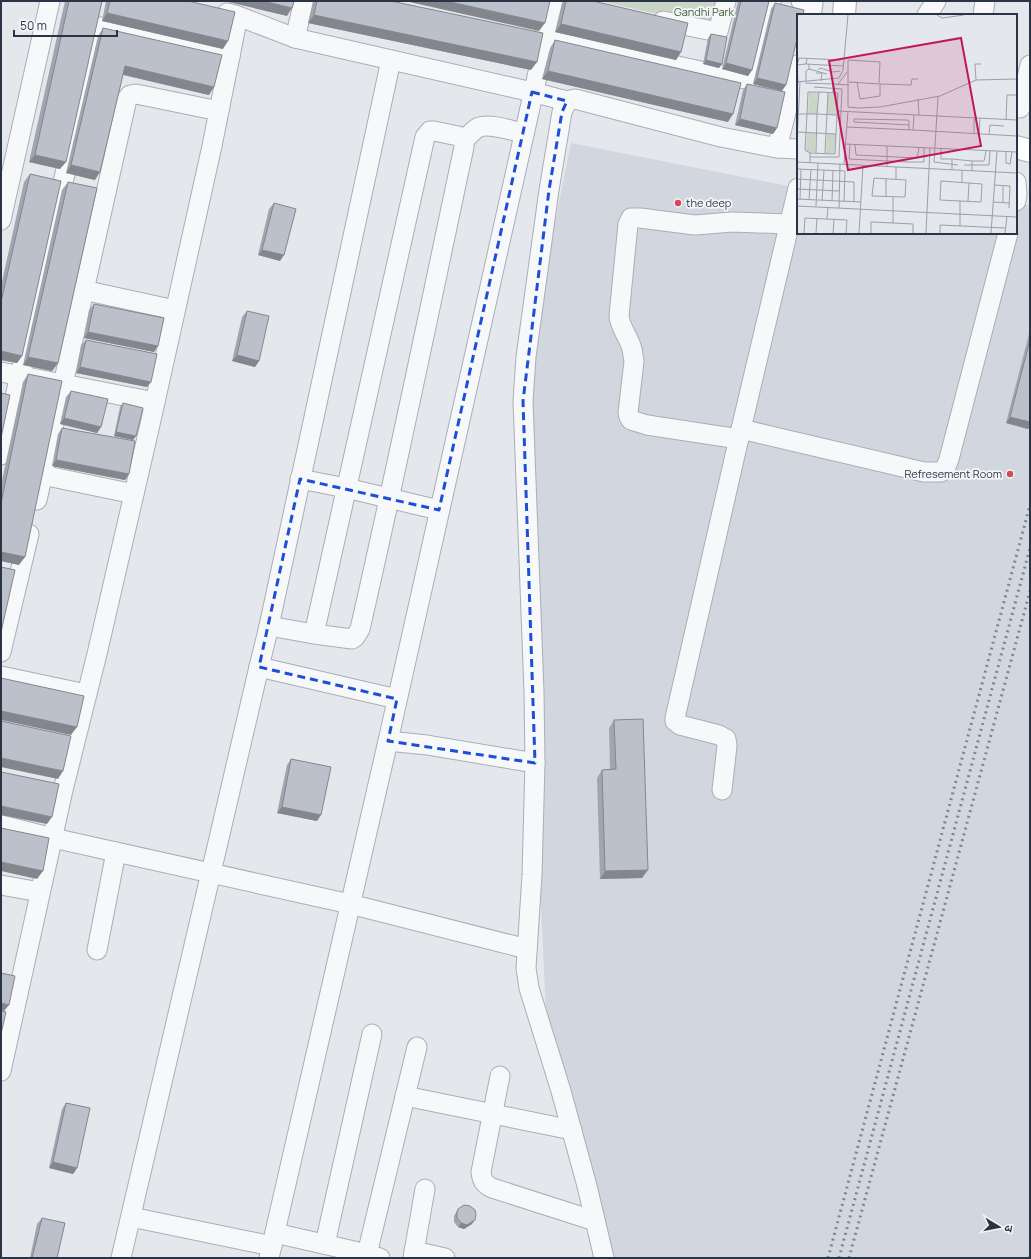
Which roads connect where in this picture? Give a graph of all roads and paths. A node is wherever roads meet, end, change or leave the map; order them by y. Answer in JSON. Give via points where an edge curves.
{"nodes":[{"id":1,"x":50,"y":1,"type":"edge"},
{"id":2,"x":304,"y":1,"type":"edge"},
{"id":3,"x":554,"y":1,"type":"edge"},
{"id":4,"x":726,"y":1,"type":"edge"},
{"id":5,"x":771,"y":1,"type":"edge"},
{"id":6,"x":845,"y":1,"type":"edge"},
{"id":7,"x":936,"y":1,"type":"edge"},
{"id":8,"x":985,"y":1,"type":"edge"},
{"id":9,"x":210,"y":9,"type":"edge"},
{"id":10,"x":844,"y":14,"type":"edge"},
{"id":11,"x":928,"y":14,"type":"edge"},
{"id":12,"x":983,"y":14,"type":"edge"},
{"id":13,"x":238,"y":16,"type":"junction"},
{"id":14,"x":648,"y":18,"type":"edge"},
{"id":15,"x":537,"y":36,"type":"junction"},
{"id":16,"x":295,"y":38,"type":"junction"},
{"id":17,"x":230,"y":57,"type":"junction"},
{"id":18,"x":391,"y":60,"type":"junction"},
{"id":19,"x":1030,"y":64,"type":"edge"},
{"id":20,"x":797,"y":69,"type":"edge"},
{"id":21,"x":532,"y":92,"type":"junction"},
{"id":22,"x":567,"y":101,"type":"junction"},
{"id":23,"x":1020,"y":108,"type":"dead end"},
{"id":24,"x":219,"y":111,"type":"junction"},
{"id":25,"x":524,"y":133,"type":"junction"},
{"id":26,"x":464,"y":140,"type":"junction"},
{"id":27,"x":9,"y":146,"type":"edge"},
{"id":28,"x":1017,"y":147,"type":"edge"},
{"id":29,"x":777,"y":148,"type":"junction"},
{"id":30,"x":797,"y":149,"type":"edge"},
{"id":31,"x":1030,"y":151,"type":"edge"},
{"id":32,"x":77,"y":188,"type":"junction"},
{"id":33,"x":797,"y":192,"type":"edge"},
{"id":34,"x":1,"y":220,"type":"edge"},
{"id":35,"x":789,"y":224,"type":"junction"},
{"id":36,"x":1008,"y":234,"type":"edge"},
{"id":37,"x":84,"y":290,"type":"junction"},
{"id":38,"x":175,"y":310,"type":"junction"},
{"id":39,"x":1,"y":372,"type":"edge"},
{"id":40,"x":20,"y":376,"type":"junction"},
{"id":41,"x":62,"y":384,"type":"junction"},
{"id":42,"x":155,"y":402,"type":"junction"},
{"id":43,"x":740,"y":434,"type":"junction"},
{"id":44,"x":1,"y":455,"type":"edge"},
{"id":45,"x":42,"y":475,"type":"junction"},
{"id":46,"x":300,"y":479,"type":"junction"},
{"id":47,"x":346,"y":488,"type":"junction"},
{"id":48,"x":134,"y":494,"type":"junction"},
{"id":49,"x":390,"y":498,"type":"junction"},
{"id":50,"x":439,"y":510,"type":"junction"},
{"id":51,"x":1,"y":575,"type":"edge"},
{"id":52,"x":19,"y":578,"type":"junction"},
{"id":53,"x":269,"y":626,"type":"junction"},
{"id":54,"x":314,"y":634,"type":"junction"},
{"id":55,"x":1,"y":652,"type":"edge"},
{"id":56,"x":259,"y":667,"type":"junction"},
{"id":57,"x":1,"y":676,"type":"edge"},
{"id":58,"x":86,"y":694,"type":"junction"},
{"id":59,"x":397,"y":699,"type":"junction"},
{"id":60,"x":388,"y":741,"type":"junction"},
{"id":61,"x":535,"y":763,"type":"junction"},
{"id":62,"x":722,"y":790,"type":"dead end"},
{"id":63,"x":1,"y":825,"type":"edge"},
{"id":64,"x":52,"y":838,"type":"junction"},
{"id":65,"x":116,"y":852,"type":"junction"},
{"id":66,"x":211,"y":872,"type":"junction"},
{"id":67,"x":1,"y":885,"type":"edge"},
{"id":68,"x":40,"y":892,"type":"junction"},
{"id":69,"x":350,"y":904,"type":"junction"},
{"id":70,"x":527,"y":949,"type":"junction"},
{"id":71,"x":97,"y":950,"type":"dead end"},
{"id":72,"x":372,"y":1034,"type":"dead end"},
{"id":73,"x":417,"y":1046,"type":"dead end"},
{"id":74,"x":2,"y":1060,"type":"edge"},
{"id":75,"x":500,"y":1076,"type":"dead end"},
{"id":76,"x":405,"y":1096,"type":"junction"},
{"id":77,"x":492,"y":1114,"type":"junction"},
{"id":78,"x":572,"y":1130,"type":"junction"},
{"id":79,"x":425,"y":1189,"type":"dead end"},
{"id":80,"x":131,"y":1216,"type":"junction"},
{"id":81,"x":595,"y":1221,"type":"junction"},
{"id":82,"x":325,"y":1244,"type":"junction"},
{"id":83,"x":272,"y":1246,"type":"edge"},
{"id":84,"x":414,"y":1255,"type":"edge"},
{"id":85,"x":374,"y":1256,"type":"edge"},
{"id":86,"x":121,"y":1258,"type":"edge"},
{"id":87,"x":445,"y":1258,"type":"edge"},
{"id":88,"x":604,"y":1258,"type":"edge"}],
"edges":[{"from":1,"to":27,"type":"street"},
{"from":2,"to":16,"type":"street"},
{"from":3,"to":15,"type":"street"},
{"from":4,"to":14,"type":"street","via":[[718,32]]},
{"from":5,"to":15,"type":"street","via":[[756,71],[751,80]]},
{"from":6,"to":10,"type":"main road"},
{"from":7,"to":11,"type":"street"},
{"from":8,"to":12,"type":"street"},
{"from":9,"to":13,"type":"street"},
{"from":13,"to":16,"type":"street"},
{"from":13,"to":17,"type":"street"},
{"from":15,"to":21,"type":"street"},
{"from":16,"to":18,"type":"street"},
{"from":17,"to":24,"type":"street"},
{"from":17,"to":32,"type":"street","via":[[111,28],[100,27],[96,30]]},
{"from":18,"to":21,"type":"street"},
{"from":18,"to":46,"type":"street"},
{"from":19,"to":23,"type":"street"},
{"from":20,"to":29,"type":"street"},
{"from":21,"to":22,"type":"street"},
{"from":21,"to":25,"type":"street"},
{"from":22,"to":29,"type":"street","via":[[582,100],[721,137]]},
{"from":22,"to":61,"type":"street","via":[[562,112],[549,190],[526,357],[523,401]]},
{"from":24,"to":32,"type":"street","via":[[136,94],[130,95]]},
{"from":24,"to":38,"type":"street"},
{"from":25,"to":26,"type":"street","via":[[483,126]]},
{"from":25,"to":50,"type":"street"},
{"from":26,"to":47,"type":"street","via":[[434,130],[425,137]]},
{"from":26,"to":49,"type":"street"},
{"from":27,"to":34,"type":"street","via":[[19,176]]},
{"from":28,"to":31,"type":"main road"},
{"from":29,"to":30,"type":"street"},
{"from":32,"to":37,"type":"street"},
{"from":32,"to":40,"type":"street"},
{"from":33,"to":35,"type":"street"},
{"from":35,"to":43,"type":"street"},
{"from":35,"to":43,"type":"street","via":[[721,222],[695,225],[631,218],[628,224],[619,316],[620,325],[632,348],[634,362],[629,417],[647,425]]},
{"from":36,"to":43,"type":"street","via":[[949,458],[946,468],[941,472],[924,472]]},
{"from":37,"to":38,"type":"street"},
{"from":37,"to":41,"type":"street"},
{"from":38,"to":42,"type":"street"},
{"from":39,"to":40,"type":"street"},
{"from":40,"to":41,"type":"street"},
{"from":40,"to":44,"type":"street"},
{"from":41,"to":42,"type":"street"},
{"from":41,"to":45,"type":"street"},
{"from":42,"to":48,"type":"street"},
{"from":43,"to":62,"type":"street","via":[[675,718],[675,722],[680,725],[726,739]]},
{"from":45,"to":48,"type":"street"},
{"from":45,"to":52,"type":"street"},
{"from":46,"to":47,"type":"street"},
{"from":46,"to":53,"type":"street"},
{"from":47,"to":49,"type":"street"},
{"from":47,"to":54,"type":"street"},
{"from":48,"to":58,"type":"street","via":[[98,654]]},
{"from":49,"to":50,"type":"street"},
{"from":49,"to":54,"type":"street","via":[[358,633],[352,639]]},
{"from":50,"to":59,"type":"street"},
{"from":51,"to":52,"type":"street"},
{"from":52,"to":55,"type":"street"},
{"from":53,"to":54,"type":"street"},
{"from":53,"to":56,"type":"street"},
{"from":56,"to":59,"type":"street"},
{"from":56,"to":66,"type":"street"},
{"from":57,"to":58,"type":"street"},
{"from":58,"to":64,"type":"street","via":[[69,736],[55,788]]},
{"from":59,"to":60,"type":"street"},
{"from":60,"to":61,"type":"street"},
{"from":60,"to":69,"type":"street"},
{"from":61,"to":70,"type":"street"},
{"from":63,"to":64,"type":"street"},
{"from":64,"to":65,"type":"street"},
{"from":64,"to":68,"type":"street"},
{"from":65,"to":66,"type":"street"},
{"from":65,"to":71,"type":"street"},
{"from":66,"to":69,"type":"street"},
{"from":66,"to":80,"type":"street"},
{"from":67,"to":68,"type":"street"},
{"from":68,"to":74,"type":"street"},
{"from":69,"to":70,"type":"street"},
{"from":69,"to":83,"type":"street"},
{"from":70,"to":78,"type":"street","via":[[529,988]]},
{"from":72,"to":82,"type":"street"},
{"from":73,"to":76,"type":"street"},
{"from":75,"to":77,"type":"street"},
{"from":76,"to":77,"type":"street"},
{"from":76,"to":85,"type":"street"},
{"from":77,"to":78,"type":"street"},
{"from":77,"to":81,"type":"street","via":[[481,1172],[483,1182]]},
{"from":78,"to":81,"type":"street"},
{"from":79,"to":84,"type":"street"},
{"from":80,"to":83,"type":"street"},
{"from":80,"to":86,"type":"street"},
{"from":81,"to":88,"type":"street"},
{"from":82,"to":83,"type":"street"},
{"from":82,"to":85,"type":"street"},
{"from":84,"to":87,"type":"street"}]}
